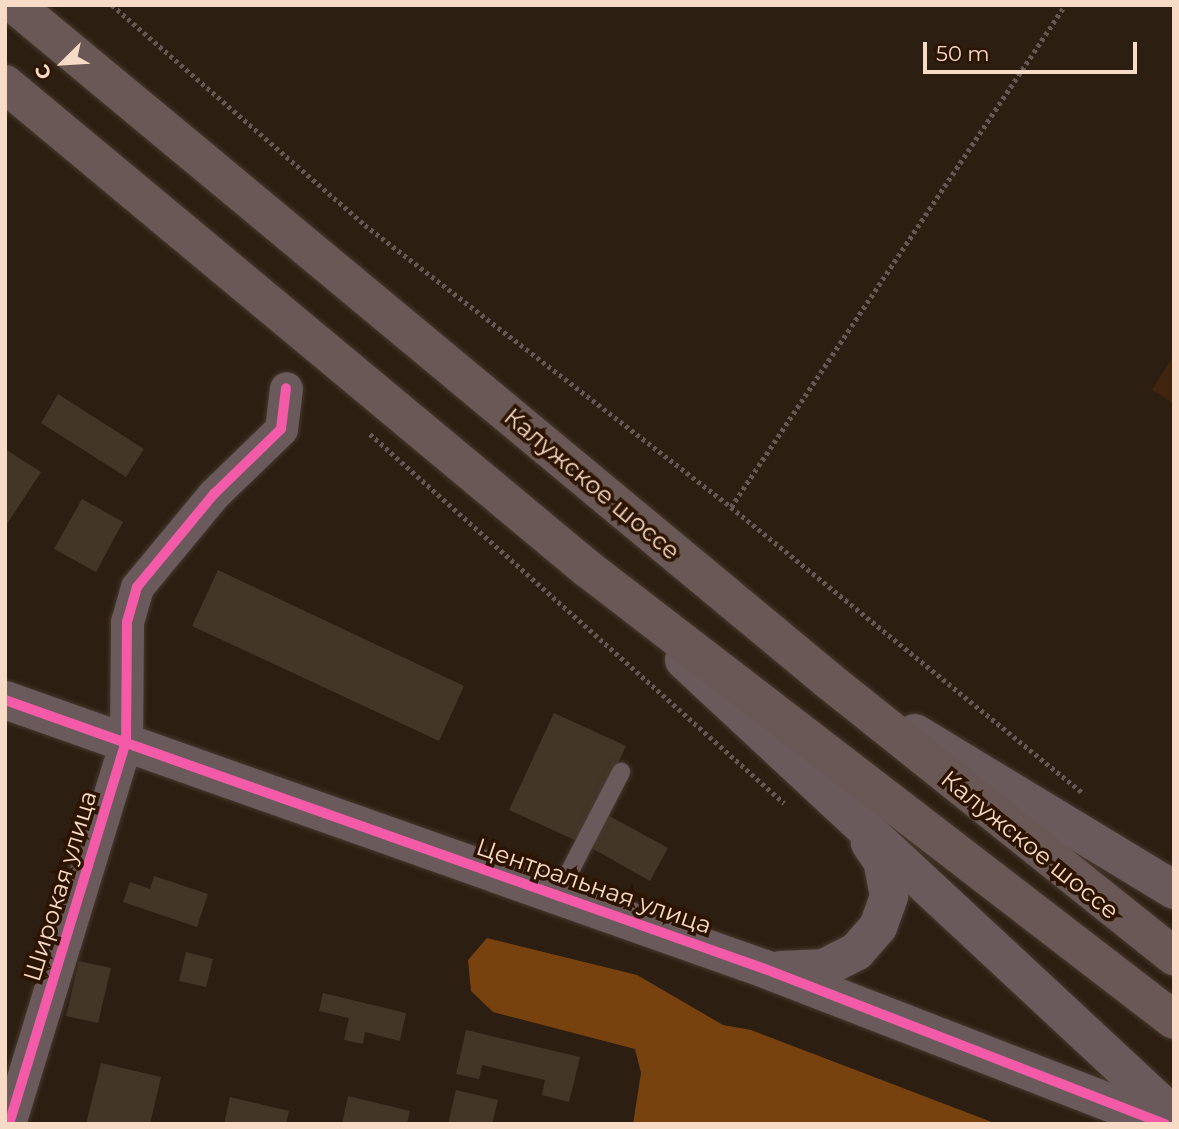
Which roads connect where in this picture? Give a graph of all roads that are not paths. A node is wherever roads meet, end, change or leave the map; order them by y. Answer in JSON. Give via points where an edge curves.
{"nodes":[{"id":1,"x":15,"y":5,"type":"edge"},
{"id":2,"x":5,"y":84,"type":"edge"},
{"id":3,"x":286,"y":388,"type":"dead end"},
{"id":4,"x":589,"y":569,"type":"junction"},
{"id":5,"x":828,"y":681,"type":"junction"},
{"id":6,"x":5,"y":699,"type":"edge"},
{"id":7,"x":126,"y":742,"type":"junction"},
{"id":8,"x":621,"y":772,"type":"dead end"},
{"id":9,"x":285,"y":799,"type":"junction"},
{"id":10,"x":861,"y":829,"type":"junction"},
{"id":11,"x":422,"y":838,"type":"dead end"},
{"id":12,"x":1174,"y":891,"type":"edge"},
{"id":13,"x":557,"y":896,"type":"junction"},
{"id":14,"x":1174,"y":956,"type":"edge"},
{"id":15,"x":765,"y":969,"type":"junction"},
{"id":16,"x":1174,"y":1020,"type":"edge"},
{"id":17,"x":1174,"y":1116,"type":"edge"},
{"id":18,"x":9,"y":1124,"type":"edge"},
{"id":19,"x":1165,"y":1124,"type":"edge"}],
"edges":[{"from":1,"to":5,"type":"highway","name":"Калужское шоссе"},
{"from":2,"to":4,"type":"highway"},
{"from":3,"to":7,"type":"street","name":"Широкая улица","via":[[281,429],[214,494],[137,587],[127,621]]},
{"from":4,"to":10,"type":"street"},
{"from":4,"to":16,"type":"highway"},
{"from":5,"to":12,"type":"street"},
{"from":5,"to":14,"type":"highway","name":"Калужское шоссе"},
{"from":6,"to":7,"type":"street","name":"Центральная улица"},
{"from":7,"to":9,"type":"street","name":"Центральная улица"},
{"from":7,"to":18,"type":"street","name":"Широкая улица"},
{"from":8,"to":13,"type":"lane"},
{"from":9,"to":11,"type":"lane"},
{"from":9,"to":13,"type":"street","name":"Центральная улица"},
{"from":10,"to":15,"type":"street","via":[[882,861],[889,896],[878,927],[857,951],[824,968]]},
{"from":10,"to":17,"type":"street"},
{"from":13,"to":15,"type":"street","name":"Центральная улица"},
{"from":15,"to":19,"type":"street","name":"Центральная улица"}]}
